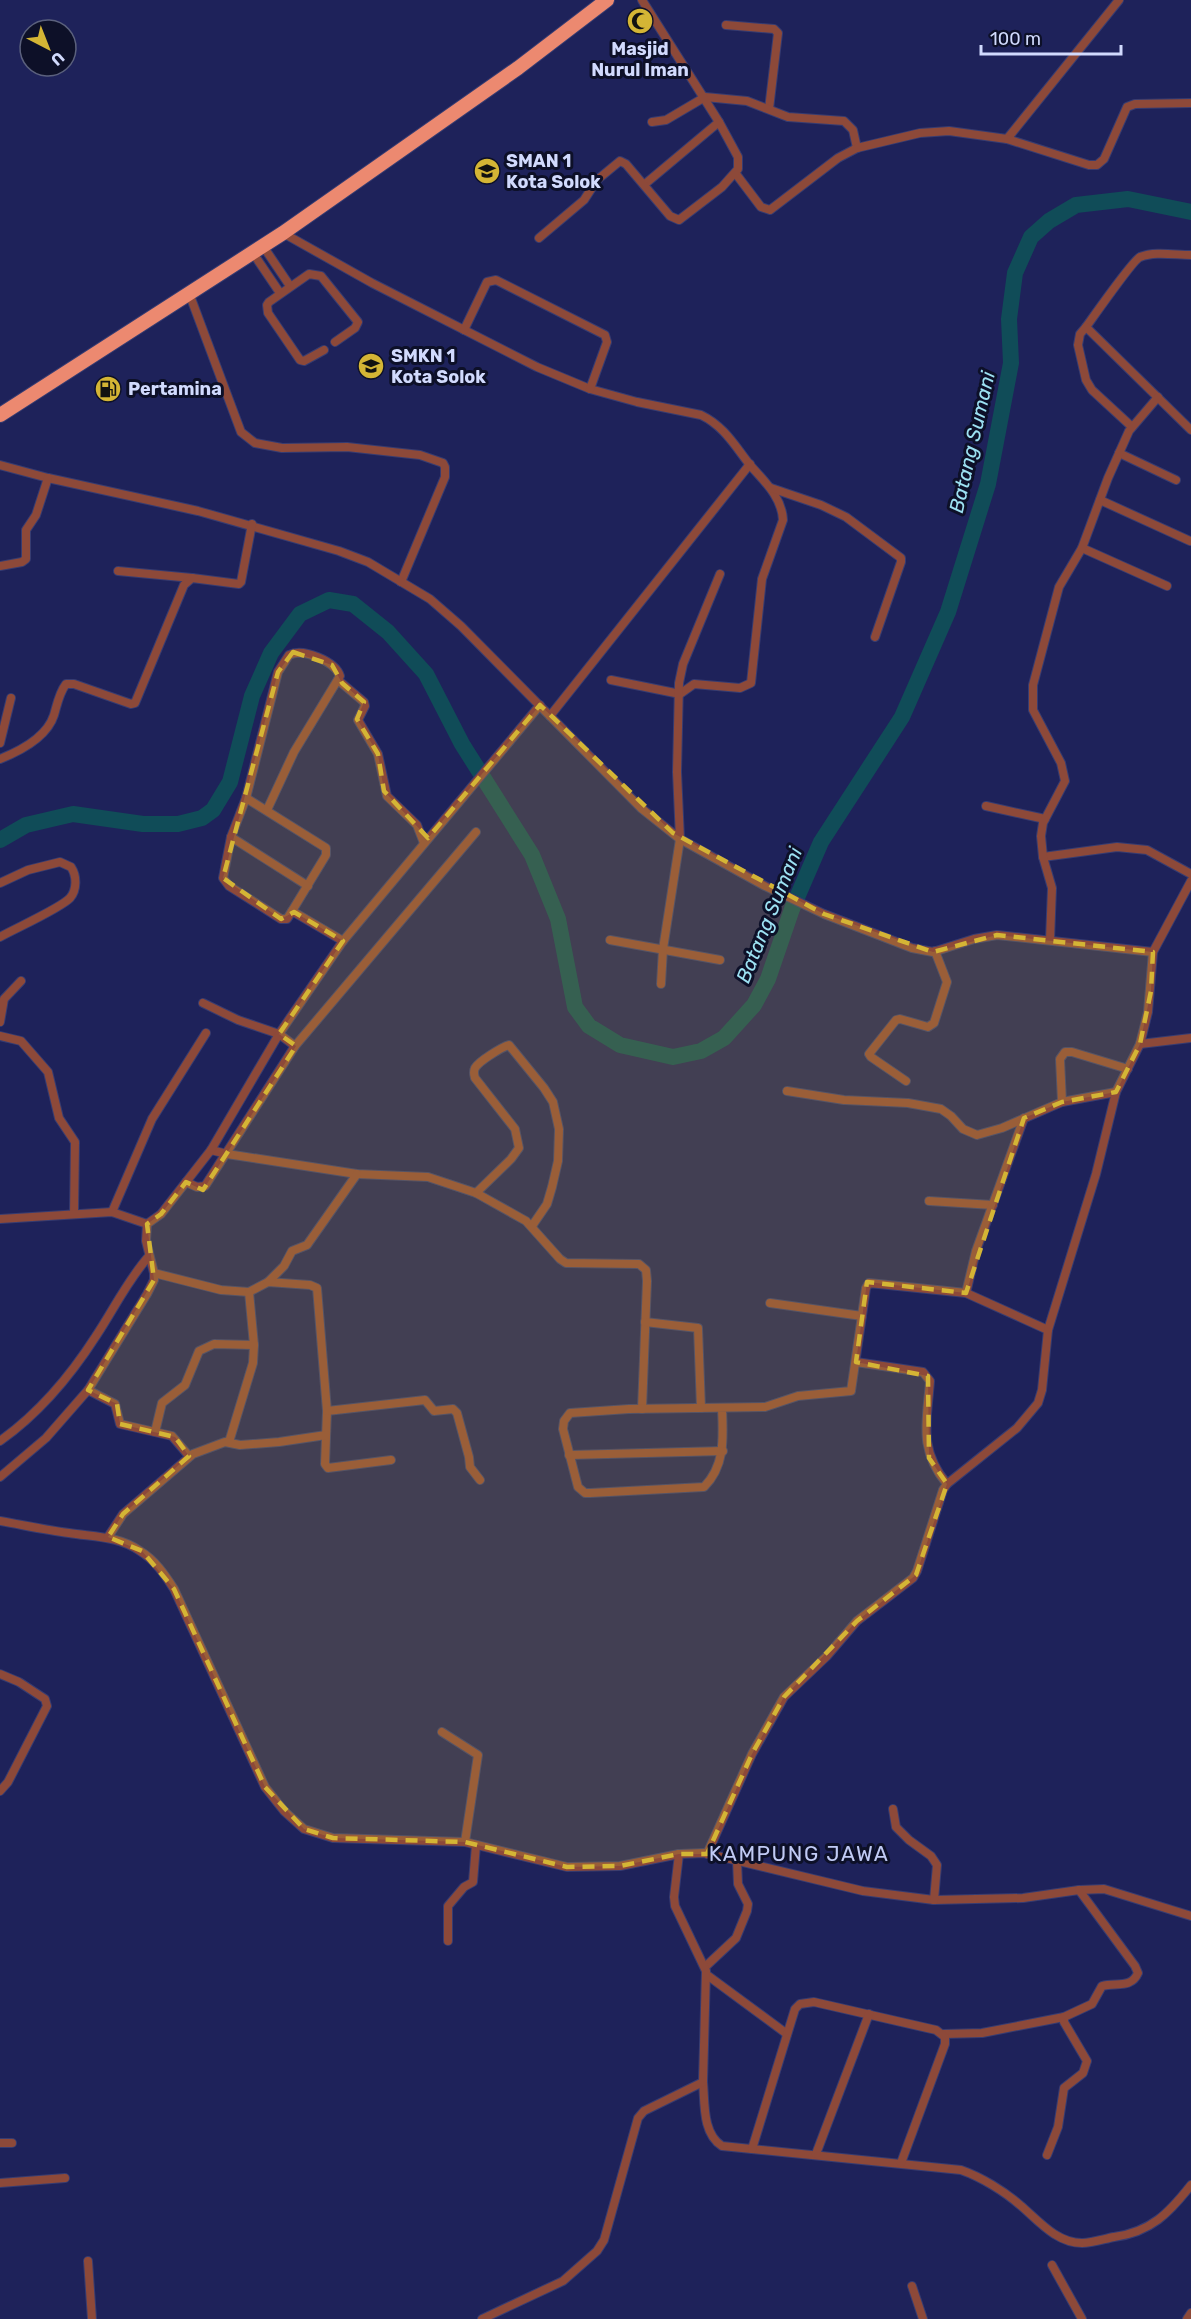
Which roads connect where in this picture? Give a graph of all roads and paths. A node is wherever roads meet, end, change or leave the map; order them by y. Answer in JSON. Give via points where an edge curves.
{"nodes":[{"id":1,"x":607,"y":0,"type":"edge"},
{"id":2,"x":642,"y":0,"type":"edge"},
{"id":3,"x":1119,"y":0,"type":"edge"},
{"id":4,"x":726,"y":26,"type":"dead end"},
{"id":5,"x":705,"y":97,"type":"junction"},
{"id":6,"x":1191,"y":103,"type":"edge"},
{"id":7,"x":769,"y":109,"type":"junction"},
{"id":8,"x":652,"y":122,"type":"dead end"},
{"id":9,"x":719,"y":122,"type":"junction"},
{"id":10,"x":1007,"y":139,"type":"junction"},
{"id":11,"x":857,"y":148,"type":"junction"},
{"id":12,"x":736,"y":174,"type":"junction"},
{"id":13,"x":645,"y":184,"type":"junction"},
{"id":14,"x":284,"y":233,"type":"junction"},
{"id":15,"x":539,"y":238,"type":"dead end"},
{"id":16,"x":258,"y":249,"type":"junction"},
{"id":17,"x":1191,"y":255,"type":"edge"},
{"id":18,"x":290,"y":286,"type":"junction"},
{"id":19,"x":189,"y":293,"type":"junction"},
{"id":20,"x":280,"y":293,"type":"junction"},
{"id":21,"x":1086,"y":327,"type":"junction"},
{"id":22,"x":464,"y":330,"type":"junction"},
{"id":23,"x":335,"y":342,"type":"dead end"},
{"id":24,"x":324,"y":350,"type":"dead end"},
{"id":25,"x":590,"y":388,"type":"junction"},
{"id":26,"x":1158,"y":397,"type":"junction"},
{"id":27,"x":0,"y":416,"type":"edge"},
{"id":28,"x":1131,"y":426,"type":"junction"},
{"id":29,"x":1191,"y":430,"type":"edge"},
{"id":30,"x":1119,"y":453,"type":"junction"},
{"id":31,"x":750,"y":464,"type":"junction"},
{"id":32,"x":0,"y":465,"type":"edge"},
{"id":33,"x":48,"y":478,"type":"junction"},
{"id":34,"x":1176,"y":480,"type":"dead end"},
{"id":35,"x":771,"y":489,"type":"junction"},
{"id":36,"x":1100,"y":500,"type":"junction"},
{"id":37,"x":252,"y":524,"type":"junction"},
{"id":38,"x":1190,"y":541,"type":"edge"},
{"id":39,"x":1082,"y":548,"type":"junction"},
{"id":40,"x":0,"y":566,"type":"edge"},
{"id":41,"x":118,"y":571,"type":"dead end"},
{"id":42,"x":720,"y":574,"type":"dead end"},
{"id":43,"x":192,"y":578,"type":"junction"},
{"id":44,"x":401,"y":582,"type":"junction"},
{"id":45,"x":1167,"y":586,"type":"dead end"},
{"id":46,"x":875,"y":637,"type":"dead end"},
{"id":47,"x":338,"y":680,"type":"junction"},
{"id":48,"x":611,"y":680,"type":"dead end"},
{"id":49,"x":680,"y":694,"type":"junction"},
{"id":50,"x":11,"y":698,"type":"dead end"},
{"id":51,"x":540,"y":705,"type":"junction"},
{"id":52,"x":550,"y":716,"type":"junction"},
{"id":53,"x":0,"y":743,"type":"edge"},
{"id":54,"x":0,"y":759,"type":"edge"},
{"id":55,"x":246,"y":798,"type":"junction"},
{"id":56,"x":986,"y":806,"type":"dead end"},
{"id":57,"x":267,"y":810,"type":"junction"},
{"id":58,"x":1045,"y":819,"type":"junction"},
{"id":59,"x":476,"y":832,"type":"dead end"},
{"id":60,"x":231,"y":837,"type":"junction"},
{"id":61,"x":680,"y":839,"type":"junction"},
{"id":62,"x":424,"y":843,"type":"junction"},
{"id":63,"x":1043,"y":857,"type":"junction"},
{"id":64,"x":1191,"y":874,"type":"edge"},
{"id":65,"x":1191,"y":881,"type":"edge"},
{"id":66,"x":0,"y":883,"type":"edge"},
{"id":67,"x":308,"y":886,"type":"junction"},
{"id":68,"x":292,"y":911,"type":"junction"},
{"id":69,"x":0,"y":937,"type":"edge"},
{"id":70,"x":610,"y":940,"type":"dead end"},
{"id":71,"x":1050,"y":940,"type":"junction"},
{"id":72,"x":343,"y":941,"type":"junction"},
{"id":73,"x":663,"y":949,"type":"junction"},
{"id":74,"x":935,"y":951,"type":"junction"},
{"id":75,"x":1153,"y":952,"type":"junction"},
{"id":76,"x":720,"y":960,"type":"dead end"},
{"id":77,"x":21,"y":981,"type":"dead end"},
{"id":78,"x":661,"y":984,"type":"dead end"},
{"id":79,"x":203,"y":1003,"type":"dead end"},
{"id":80,"x":0,"y":1022,"type":"edge"},
{"id":81,"x":206,"y":1033,"type":"dead end"},
{"id":82,"x":279,"y":1034,"type":"junction"},
{"id":83,"x":0,"y":1036,"type":"edge"},
{"id":84,"x":1191,"y":1038,"type":"edge"},
{"id":85,"x":1140,"y":1044,"type":"junction"},
{"id":86,"x":296,"y":1046,"type":"junction"},
{"id":87,"x":1128,"y":1069,"type":"junction"},
{"id":88,"x":906,"y":1081,"type":"dead end"},
{"id":89,"x":787,"y":1091,"type":"dead end"},
{"id":90,"x":1116,"y":1092,"type":"junction"},
{"id":91,"x":1062,"y":1102,"type":"junction"},
{"id":92,"x":1024,"y":1118,"type":"junction"},
{"id":93,"x":211,"y":1150,"type":"junction"},
{"id":94,"x":227,"y":1154,"type":"junction"},
{"id":95,"x":357,"y":1174,"type":"junction"},
{"id":96,"x":186,"y":1182,"type":"junction"},
{"id":97,"x":476,"y":1193,"type":"junction"},
{"id":98,"x":929,"y":1201,"type":"dead end"},
{"id":99,"x":993,"y":1205,"type":"junction"},
{"id":100,"x":112,"y":1212,"type":"junction"},
{"id":101,"x":74,"y":1214,"type":"junction"},
{"id":102,"x":0,"y":1219,"type":"edge"},
{"id":103,"x":147,"y":1224,"type":"junction"},
{"id":104,"x":532,"y":1226,"type":"junction"},
{"id":105,"x":148,"y":1256,"type":"junction"},
{"id":106,"x":154,"y":1273,"type":"junction"},
{"id":107,"x":268,"y":1282,"type":"junction"},
{"id":108,"x":249,"y":1292,"type":"junction"},
{"id":109,"x":966,"y":1293,"type":"junction"},
{"id":110,"x":770,"y":1303,"type":"dead end"},
{"id":111,"x":862,"y":1316,"type":"junction"},
{"id":112,"x":645,"y":1322,"type":"junction"},
{"id":113,"x":1048,"y":1330,"type":"junction"},
{"id":114,"x":254,"y":1346,"type":"junction"},
{"id":115,"x":856,"y":1362,"type":"junction"},
{"id":116,"x":88,"y":1390,"type":"junction"},
{"id":117,"x":701,"y":1408,"type":"junction"},
{"id":118,"x":722,"y":1408,"type":"junction"},
{"id":119,"x":642,"y":1409,"type":"junction"},
{"id":120,"x":327,"y":1411,"type":"junction"},
{"id":121,"x":155,"y":1432,"type":"junction"},
{"id":122,"x":326,"y":1435,"type":"junction"},
{"id":123,"x":0,"y":1441,"type":"edge"},
{"id":124,"x":229,"y":1442,"type":"junction"},
{"id":125,"x":723,"y":1451,"type":"junction"},
{"id":126,"x":569,"y":1455,"type":"junction"},
{"id":127,"x":189,"y":1456,"type":"junction"},
{"id":128,"x":392,"y":1460,"type":"dead end"},
{"id":129,"x":0,"y":1477,"type":"edge"},
{"id":130,"x":480,"y":1480,"type":"dead end"},
{"id":131,"x":947,"y":1484,"type":"junction"},
{"id":132,"x":0,"y":1521,"type":"edge"},
{"id":133,"x":108,"y":1537,"type":"junction"},
{"id":134,"x":0,"y":1674,"type":"edge"},
{"id":135,"x":442,"y":1732,"type":"dead end"},
{"id":136,"x":0,"y":1791,"type":"edge"},
{"id":137,"x":893,"y":1809,"type":"dead end"},
{"id":138,"x":465,"y":1842,"type":"junction"},
{"id":139,"x":476,"y":1845,"type":"junction"},
{"id":140,"x":679,"y":1854,"type":"junction"},
{"id":141,"x":707,"y":1854,"type":"junction"},
{"id":142,"x":737,"y":1861,"type":"junction"},
{"id":143,"x":1078,"y":1890,"type":"junction"},
{"id":144,"x":934,"y":1900,"type":"junction"},
{"id":145,"x":1191,"y":1916,"type":"edge"},
{"id":146,"x":448,"y":1941,"type":"dead end"},
{"id":147,"x":706,"y":1971,"type":"junction"},
{"id":148,"x":869,"y":2014,"type":"junction"},
{"id":149,"x":1064,"y":2017,"type":"junction"},
{"id":150,"x":787,"y":2034,"type":"junction"},
{"id":151,"x":943,"y":2034,"type":"junction"},
{"id":152,"x":703,"y":2082,"type":"junction"},
{"id":153,"x":0,"y":2143,"type":"edge"},
{"id":154,"x":12,"y":2143,"type":"dead end"},
{"id":155,"x":752,"y":2149,"type":"junction"},
{"id":156,"x":816,"y":2154,"type":"junction"},
{"id":157,"x":1047,"y":2155,"type":"dead end"},
{"id":158,"x":901,"y":2163,"type":"junction"},
{"id":159,"x":65,"y":2178,"type":"dead end"},
{"id":160,"x":0,"y":2183,"type":"edge"},
{"id":161,"x":1191,"y":2185,"type":"edge"},
{"id":162,"x":88,"y":2261,"type":"dead end"},
{"id":163,"x":1052,"y":2265,"type":"dead end"},
{"id":164,"x":912,"y":2286,"type":"dead end"},
{"id":165,"x":1191,"y":2313,"type":"edge"},
{"id":166,"x":92,"y":2319,"type":"edge"},
{"id":167,"x":482,"y":2319,"type":"edge"},
{"id":168,"x":923,"y":2319,"type":"edge"},
{"id":169,"x":1082,"y":2319,"type":"edge"},
{"id":170,"x":1187,"y":2319,"type":"edge"}],
"edges":[{"from":1,"to":14,"type":"highway","via":[[518,68]]},
{"from":2,"to":5,"type":"street"},
{"from":3,"to":10,"type":"street"},
{"from":4,"to":7,"type":"street","via":[[774,29],[778,33]]},
{"from":5,"to":7,"type":"street","via":[[747,101]]},
{"from":5,"to":8,"type":"street","via":[[666,120]]},
{"from":5,"to":9,"type":"street"},
{"from":6,"to":10,"type":"street","via":[[1127,107],[1104,159],[1097,165]]},
{"from":7,"to":11,"type":"street","via":[[788,117],[844,121],[853,130]]},
{"from":9,"to":12,"type":"street","via":[[740,162]]},
{"from":9,"to":13,"type":"street"},
{"from":10,"to":11,"type":"street","via":[[949,131],[920,133]]},
{"from":11,"to":12,"type":"street","via":[[770,210],[761,207]]},
{"from":12,"to":13,"type":"street","via":[[679,220],[670,216]]},
{"from":13,"to":15,"type":"street","via":[[620,161],[597,180],[584,200]]},
{"from":14,"to":16,"type":"highway"},
{"from":14,"to":22,"type":"street"},
{"from":16,"to":18,"type":"street"},
{"from":16,"to":19,"type":"highway"},
{"from":16,"to":20,"type":"street"},
{"from":17,"to":21,"type":"street","via":[[1138,257]]},
{"from":18,"to":20,"type":"street"},
{"from":18,"to":23,"type":"street","via":[[309,274],[324,279],[358,322]]},
{"from":19,"to":27,"type":"highway"},
{"from":19,"to":44,"type":"street","via":[[241,432],[248,439],[282,448],[347,447],[420,455],[443,464],[445,477]]},
{"from":20,"to":24,"type":"street","via":[[269,302],[267,310],[298,358],[304,361]]},
{"from":21,"to":26,"type":"street"},
{"from":21,"to":28,"type":"street","via":[[1078,345],[1086,380]]},
{"from":22,"to":25,"type":"street","via":[[537,367]]},
{"from":22,"to":25,"type":"street","via":[[487,282],[496,280],[605,335],[607,342]]},
{"from":25,"to":31,"type":"street","via":[[701,415],[724,431]]},
{"from":26,"to":28,"type":"street"},
{"from":26,"to":29,"type":"street"},
{"from":28,"to":30,"type":"street"},
{"from":30,"to":34,"type":"street"},
{"from":30,"to":36,"type":"street"},
{"from":31,"to":35,"type":"street"},
{"from":31,"to":52,"type":"street"},
{"from":32,"to":33,"type":"street"},
{"from":33,"to":37,"type":"street"},
{"from":33,"to":40,"type":"street","via":[[36,515],[26,530],[27,559]]},
{"from":35,"to":46,"type":"street","via":[[846,518],[901,558]]},
{"from":35,"to":49,"type":"street","via":[[783,511],[783,520],[760,588],[753,679],[740,688],[694,684]]},
{"from":36,"to":38,"type":"street"},
{"from":36,"to":39,"type":"street"},
{"from":37,"to":43,"type":"street","via":[[241,582],[236,585]]},
{"from":37,"to":44,"type":"street","via":[[368,562]]},
{"from":39,"to":45,"type":"street"},
{"from":39,"to":58,"type":"street","via":[[1054,600],[1033,685],[1033,710],[1061,763],[1065,781]]},
{"from":41,"to":43,"type":"street"},
{"from":42,"to":49,"type":"street","via":[[682,664]]},
{"from":43,"to":54,"type":"street","via":[[183,588],[135,703],[66,684],[50,726],[18,751]]},
{"from":44,"to":51,"type":"street","via":[[430,599],[461,626]]},
{"from":47,"to":55,"type":"street","via":[[339,672],[332,664],[297,652],[285,658]]},
{"from":47,"to":57,"type":"street","via":[[294,752]]},
{"from":47,"to":62,"type":"street","via":[[364,702],[358,717],[378,754],[384,791],[417,825]]},
{"from":48,"to":49,"type":"street"},
{"from":49,"to":61,"type":"street"},
{"from":50,"to":53,"type":"street"},
{"from":51,"to":52,"type":"street"},
{"from":51,"to":62,"type":"street"},
{"from":52,"to":61,"type":"street","via":[[641,808]]},
{"from":55,"to":57,"type":"street"},
{"from":55,"to":60,"type":"street"},
{"from":56,"to":58,"type":"street"},
{"from":57,"to":67,"type":"street","via":[[326,848]]},
{"from":58,"to":63,"type":"street","via":[[1040,843]]},
{"from":59,"to":86,"type":"street"},
{"from":60,"to":67,"type":"street"},
{"from":60,"to":68,"type":"street","via":[[223,870],[226,884],[280,919],[287,919]]},
{"from":61,"to":73,"type":"street"},
{"from":61,"to":74,"type":"street","via":[[824,914],[912,948]]},
{"from":62,"to":72,"type":"street"},
{"from":63,"to":64,"type":"street","via":[[1117,847],[1147,850]]},
{"from":63,"to":71,"type":"street","via":[[1052,888]]},
{"from":65,"to":75,"type":"street"},
{"from":66,"to":69,"type":"street","via":[[33,868],[60,862],[71,867],[75,879],[74,890],[66,901]]},
{"from":67,"to":68,"type":"street"},
{"from":68,"to":72,"type":"street"},
{"from":70,"to":73,"type":"street"},
{"from":71,"to":74,"type":"street","via":[[997,936]]},
{"from":71,"to":75,"type":"street"},
{"from":72,"to":82,"type":"street"},
{"from":73,"to":76,"type":"street"},
{"from":73,"to":78,"type":"street"},
{"from":74,"to":88,"type":"street","via":[[947,982],[934,1023],[928,1027],[896,1020],[869,1054]]},
{"from":75,"to":85,"type":"street","via":[[1151,991]]},
{"from":77,"to":80,"type":"street","via":[[4,999]]},
{"from":79,"to":82,"type":"street"},
{"from":81,"to":100,"type":"street","via":[[152,1119]]},
{"from":82,"to":86,"type":"street"},
{"from":82,"to":93,"type":"street"},
{"from":83,"to":101,"type":"street","via":[[21,1041],[48,1072],[59,1118],[75,1142]]},
{"from":84,"to":85,"type":"street"},
{"from":85,"to":87,"type":"street"},
{"from":86,"to":94,"type":"street"},
{"from":87,"to":90,"type":"street"},
{"from":87,"to":91,"type":"street","via":[[1065,1052],[1060,1059]]},
{"from":89,"to":92,"type":"street","via":[[941,1109],[963,1130],[977,1135]]},
{"from":90,"to":91,"type":"street"},
{"from":90,"to":113,"type":"street","via":[[1098,1168]]},
{"from":91,"to":92,"type":"street"},
{"from":92,"to":99,"type":"street"},
{"from":93,"to":94,"type":"street"},
{"from":93,"to":96,"type":"street"},
{"from":94,"to":95,"type":"street"},
{"from":94,"to":96,"type":"street","via":[[202,1188]]},
{"from":95,"to":97,"type":"street","via":[[428,1177]]},
{"from":95,"to":107,"type":"street","via":[[307,1245],[292,1251]]},
{"from":96,"to":103,"type":"street","via":[[161,1214]]},
{"from":97,"to":104,"type":"street"},
{"from":97,"to":104,"type":"street","via":[[519,1148],[515,1129],[474,1073],[477,1066],[509,1045],[553,1102],[559,1128],[552,1187],[547,1204]]},
{"from":98,"to":99,"type":"street"},
{"from":99,"to":109,"type":"street"},
{"from":100,"to":101,"type":"street"},
{"from":100,"to":103,"type":"street"},
{"from":101,"to":102,"type":"street"},
{"from":103,"to":105,"type":"street"},
{"from":104,"to":112,"type":"street","via":[[566,1263],[643,1266],[647,1281]]},
{"from":105,"to":106,"type":"street"},
{"from":105,"to":123,"type":"street","via":[[131,1276],[80,1360],[42,1404]]},
{"from":106,"to":108,"type":"street","via":[[221,1290]]},
{"from":106,"to":116,"type":"street","via":[[147,1294]]},
{"from":107,"to":108,"type":"street"},
{"from":107,"to":120,"type":"street","via":[[310,1285],[318,1290]]},
{"from":108,"to":114,"type":"street"},
{"from":109,"to":111,"type":"street","via":[[872,1282],[867,1284]]},
{"from":109,"to":113,"type":"street"},
{"from":110,"to":111,"type":"street"},
{"from":111,"to":115,"type":"street"},
{"from":112,"to":117,"type":"street","via":[[700,1331]]},
{"from":112,"to":119,"type":"street"},
{"from":113,"to":131,"type":"street","via":[[1042,1389],[1034,1410]]},
{"from":114,"to":121,"type":"street","via":[[214,1344],[199,1351],[185,1385],[162,1403]]},
{"from":114,"to":124,"type":"street"},
{"from":115,"to":118,"type":"street","via":[[851,1391],[798,1396],[765,1407]]},
{"from":115,"to":131,"type":"street","via":[[928,1376],[929,1458]]},
{"from":116,"to":121,"type":"street","via":[[115,1404],[120,1424]]},
{"from":116,"to":129,"type":"street","via":[[46,1438]]},
{"from":117,"to":118,"type":"street"},
{"from":117,"to":119,"type":"street"},
{"from":118,"to":125,"type":"street"},
{"from":119,"to":126,"type":"street","via":[[570,1413],[563,1429]]},
{"from":120,"to":122,"type":"street"},
{"from":120,"to":130,"type":"street","via":[[425,1400],[434,1411],[455,1410],[470,1467]]},
{"from":121,"to":127,"type":"street","via":[[175,1437]]},
{"from":122,"to":124,"type":"street","via":[[273,1443]]},
{"from":122,"to":128,"type":"street","via":[[328,1468]]},
{"from":124,"to":127,"type":"street"},
{"from":125,"to":126,"type":"street"},
{"from":125,"to":126,"type":"street","via":[[704,1487],[590,1493],[578,1487]]},
{"from":127,"to":133,"type":"street","via":[[123,1514]]},
{"from":131,"to":141,"type":"street","via":[[916,1575],[857,1621],[784,1697],[752,1754]]},
{"from":132,"to":133,"type":"street"},
{"from":133,"to":138,"type":"street","via":[[142,1551],[174,1589],[265,1787],[304,1829],[333,1838]]},
{"from":134,"to":136,"type":"street","via":[[45,1699],[46,1710]]},
{"from":135,"to":138,"type":"street","via":[[478,1755]]},
{"from":137,"to":144,"type":"street","via":[[896,1827],[937,1865]]},
{"from":138,"to":139,"type":"street"},
{"from":139,"to":140,"type":"street","via":[[577,1867],[620,1866]]},
{"from":139,"to":146,"type":"street","via":[[472,1882],[447,1906]]},
{"from":140,"to":141,"type":"street"},
{"from":140,"to":147,"type":"street","via":[[675,1906]]},
{"from":141,"to":142,"type":"street"},
{"from":142,"to":144,"type":"street","via":[[863,1891]]},
{"from":142,"to":147,"type":"street","via":[[738,1884],[748,1904],[747,1911],[736,1938]]},
{"from":143,"to":144,"type":"street","via":[[1023,1898]]},
{"from":143,"to":145,"type":"street","via":[[1104,1889]]},
{"from":143,"to":149,"type":"street","via":[[1138,1973],[1129,1984],[1102,1986],[1092,2004]]},
{"from":147,"to":150,"type":"street"},
{"from":147,"to":152,"type":"street"},
{"from":148,"to":150,"type":"street","via":[[805,2002],[795,2009]]},
{"from":148,"to":151,"type":"street"},
{"from":148,"to":156,"type":"street"},
{"from":149,"to":151,"type":"street","via":[[982,2033]]},
{"from":149,"to":157,"type":"street","via":[[1087,2061],[1083,2073],[1064,2088],[1058,2127]]},
{"from":150,"to":155,"type":"street"},
{"from":151,"to":158,"type":"street","via":[[945,2044]]},
{"from":152,"to":155,"type":"street","via":[[708,2127],[714,2139],[722,2146]]},
{"from":152,"to":167,"type":"street","via":[[644,2111],[638,2118],[600,2248],[563,2281]]},
{"from":153,"to":154,"type":"street"},
{"from":155,"to":156,"type":"street"},
{"from":156,"to":158,"type":"street"},
{"from":158,"to":161,"type":"street","via":[[972,2174],[1019,2203],[1044,2227],[1081,2243],[1125,2235],[1152,2224],[1172,2209]]},
{"from":159,"to":160,"type":"street"},
{"from":162,"to":166,"type":"street"},
{"from":163,"to":169,"type":"street"},
{"from":164,"to":168,"type":"street"},
{"from":165,"to":170,"type":"street"}]}
